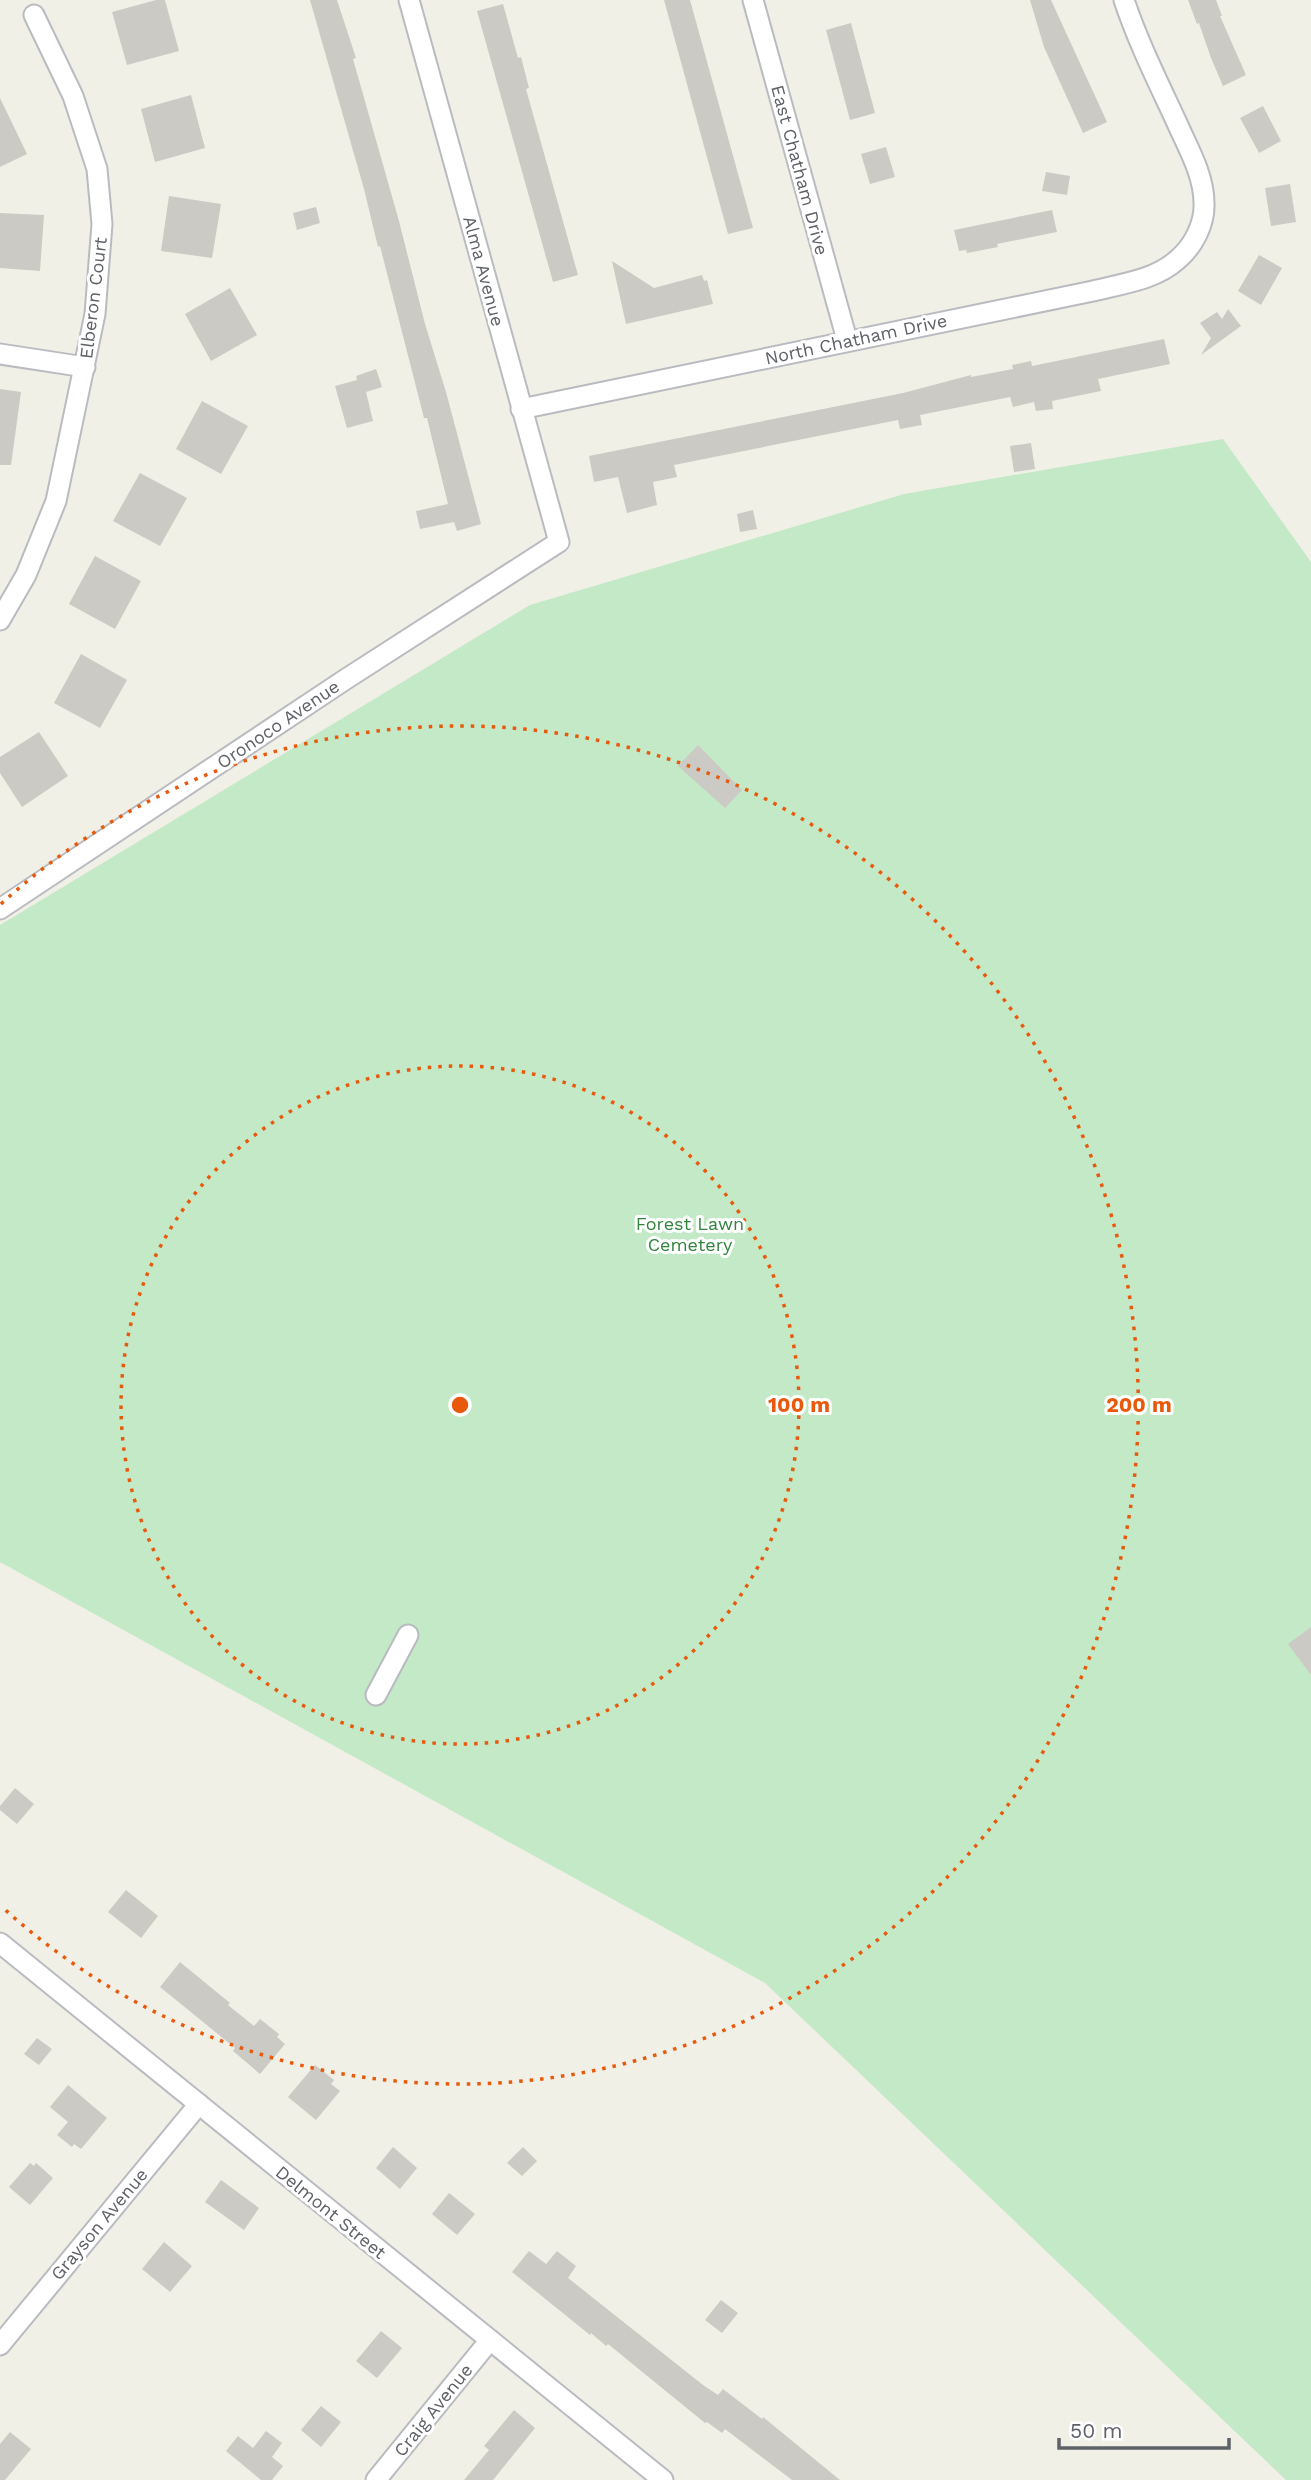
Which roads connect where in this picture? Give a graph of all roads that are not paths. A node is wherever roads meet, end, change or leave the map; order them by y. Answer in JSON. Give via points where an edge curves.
{"nodes":[{"id":1,"x":409,"y":0,"type":"edge"},
{"id":2,"x":753,"y":0,"type":"edge"},
{"id":3,"x":1124,"y":0,"type":"edge"},
{"id":4,"x":34,"y":15,"type":"dead end"},
{"id":5,"x":847,"y":340,"type":"junction"},
{"id":6,"x":0,"y":354,"type":"edge"},
{"id":7,"x":85,"y":367,"type":"junction"},
{"id":8,"x":522,"y":409,"type":"junction"},
{"id":9,"x":559,"y":542,"type":"joint"},
{"id":10,"x":0,"y":620,"type":"edge"},
{"id":11,"x":0,"y":909,"type":"edge"},
{"id":12,"x":408,"y":1635,"type":"dead end"},
{"id":13,"x":376,"y":1695,"type":"dead end"},
{"id":14,"x":0,"y":1943,"type":"edge"},
{"id":15,"x":199,"y":2104,"type":"junction"},
{"id":16,"x":489,"y":2340,"type":"junction"},
{"id":17,"x":0,"y":2345,"type":"edge"},
{"id":18,"x":376,"y":2480,"type":"edge"},
{"id":19,"x":663,"y":2480,"type":"edge"}],
"edges":[{"from":1,"to":8,"type":"street","name":"Alma Avenue"},
{"from":2,"to":5,"type":"street","name":"East Chatham Drive"},
{"from":3,"to":5,"type":"street","name":"North Chatham Drive","via":[[1198,168],[1205,205],[1197,234],[1184,253],[1159,272],[1105,288]]},
{"from":4,"to":7,"type":"street","name":"Elberon Court","via":[[73,96],[97,169],[102,224],[95,314]]},
{"from":5,"to":8,"type":"street","name":"North Chatham Drive"},
{"from":6,"to":7,"type":"street"},
{"from":7,"to":10,"type":"street","name":"Elberon Court","via":[[56,501],[26,575]]},
{"from":8,"to":9,"type":"street","name":"Alma Avenue"},
{"from":9,"to":11,"type":"street","name":"Oronoco Avenue"},
{"from":12,"to":13,"type":"street"},
{"from":14,"to":15,"type":"street","name":"Delmont Street"},
{"from":15,"to":16,"type":"street","name":"Delmont Street"},
{"from":15,"to":17,"type":"street","name":"Grayson Avenue"},
{"from":16,"to":18,"type":"street","name":"Craig Avenue"},
{"from":16,"to":19,"type":"street","name":"Delmont Street"}]}
